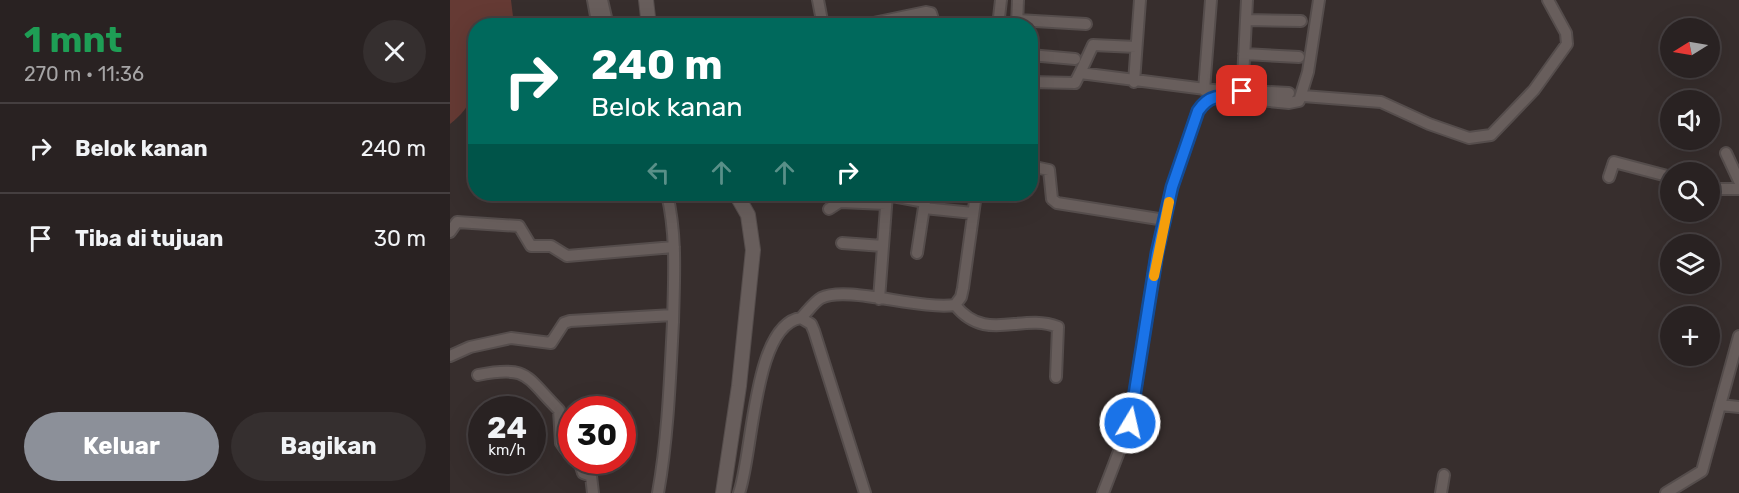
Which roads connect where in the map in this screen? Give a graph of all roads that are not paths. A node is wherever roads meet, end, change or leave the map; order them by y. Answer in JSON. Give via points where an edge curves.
{"nodes":[{"id":1,"x":593,"y":0,"type":"edge"},
{"id":2,"x":602,"y":0,"type":"edge"},
{"id":3,"x":646,"y":0,"type":"edge"},
{"id":4,"x":818,"y":0,"type":"edge"},
{"id":5,"x":1001,"y":0,"type":"edge"},
{"id":6,"x":1018,"y":0,"type":"edge"},
{"id":7,"x":1140,"y":0,"type":"edge"},
{"id":8,"x":1211,"y":0,"type":"edge"},
{"id":9,"x":1247,"y":0,"type":"edge"},
{"id":10,"x":1319,"y":0,"type":"edge"},
{"id":11,"x":1548,"y":0,"type":"edge"},
{"id":12,"x":596,"y":16,"type":"dead end"},
{"id":13,"x":606,"y":18,"type":"edge"},
{"id":14,"x":648,"y":18,"type":"edge"},
{"id":15,"x":821,"y":18,"type":"edge"},
{"id":16,"x":897,"y":18,"type":"edge"},
{"id":17,"x":933,"y":18,"type":"edge"},
{"id":18,"x":999,"y":18,"type":"edge"},
{"id":19,"x":1017,"y":18,"type":"edge"},
{"id":20,"x":1246,"y":20,"type":"junction"},
{"id":21,"x":1301,"y":21,"type":"dead end"},
{"id":22,"x":1038,"y":23,"type":"edge"},
{"id":23,"x":1086,"y":24,"type":"dead end"},
{"id":24,"x":1136,"y":47,"type":"junction"},
{"id":25,"x":1244,"y":54,"type":"junction"},
{"id":26,"x":1038,"y":56,"type":"edge"},
{"id":27,"x":1299,"y":57,"type":"dead end"},
{"id":28,"x":1075,"y":59,"type":"dead end"},
{"id":29,"x":1080,"y":73,"type":"junction"},
{"id":30,"x":1038,"y":82,"type":"edge"},
{"id":31,"x":1134,"y":82,"type":"junction"},
{"id":32,"x":1204,"y":90,"type":"junction"},
{"id":33,"x":1288,"y":93,"type":"dead end"},
{"id":34,"x":1242,"y":95,"type":"junction"},
{"id":35,"x":1303,"y":96,"type":"junction"},
{"id":36,"x":1726,"y":153,"type":"dead end"},
{"id":37,"x":1038,"y":168,"type":"edge"},
{"id":38,"x":1660,"y":174,"type":"edge"},
{"id":39,"x":1609,"y":177,"type":"dead end"},
{"id":40,"x":1739,"y":181,"type":"edge"},
{"id":41,"x":1720,"y":189,"type":"edge"},
{"id":42,"x":1739,"y":189,"type":"edge"},
{"id":43,"x":669,"y":201,"type":"edge"},
{"id":44,"x":740,"y":201,"type":"edge"},
{"id":45,"x":852,"y":201,"type":"edge"},
{"id":46,"x":887,"y":201,"type":"edge"},
{"id":47,"x":925,"y":201,"type":"edge"},
{"id":48,"x":975,"y":201,"type":"edge"},
{"id":49,"x":840,"y":202,"type":"joint"},
{"id":50,"x":829,"y":209,"type":"dead end"},
{"id":51,"x":973,"y":213,"type":"junction"},
{"id":52,"x":1165,"y":220,"type":"junction"},
{"id":53,"x":450,"y":232,"type":"edge"},
{"id":54,"x":842,"y":243,"type":"dead end"},
{"id":55,"x":883,"y":246,"type":"junction"},
{"id":56,"x":674,"y":247,"type":"junction"},
{"id":57,"x":917,"y":253,"type":"dead end"},
{"id":58,"x":879,"y":299,"type":"junction"},
{"id":59,"x":955,"y":305,"type":"junction"},
{"id":60,"x":673,"y":315,"type":"junction"},
{"id":61,"x":801,"y":318,"type":"junction"},
{"id":62,"x":1739,"y":336,"type":"edge"},
{"id":63,"x":450,"y":356,"type":"edge"},
{"id":64,"x":478,"y":375,"type":"dead end"},
{"id":65,"x":1056,"y":377,"type":"dead end"},
{"id":66,"x":1720,"y":405,"type":"junction"},
{"id":67,"x":1739,"y":407,"type":"edge"},
{"id":68,"x":558,"y":409,"type":"edge"},
{"id":69,"x":585,"y":474,"type":"edge"},
{"id":70,"x":1444,"y":475,"type":"dead end"},
{"id":71,"x":593,"y":493,"type":"edge"},
{"id":72,"x":658,"y":493,"type":"edge"},
{"id":73,"x":723,"y":493,"type":"edge"},
{"id":74,"x":739,"y":493,"type":"edge"},
{"id":75,"x":865,"y":493,"type":"edge"},
{"id":76,"x":1103,"y":493,"type":"edge"},
{"id":77,"x":1441,"y":493,"type":"edge"},
{"id":78,"x":1666,"y":493,"type":"edge"}],
"edges":[{"from":1,"to":12,"type":"street"},
{"from":2,"to":13,"type":"street"},
{"from":3,"to":14,"type":"street"},
{"from":4,"to":15,"type":"street"},
{"from":5,"to":18,"type":"street"},
{"from":6,"to":19,"type":"street"},
{"from":7,"to":24,"type":"street"},
{"from":8,"to":32,"type":"street"},
{"from":9,"to":20,"type":"street"},
{"from":10,"to":35,"type":"street"},
{"from":11,"to":35,"type":"street","via":[[1568,44],[1534,90],[1491,135],[1469,138],[1381,102]]},
{"from":16,"to":17,"type":"street","via":[[926,12]]},
{"from":20,"to":21,"type":"street"},
{"from":20,"to":25,"type":"street"},
{"from":22,"to":23,"type":"street"},
{"from":24,"to":29,"type":"street","via":[[1093,45]]},
{"from":24,"to":31,"type":"street"},
{"from":25,"to":27,"type":"street"},
{"from":25,"to":34,"type":"street"},
{"from":26,"to":28,"type":"street"},
{"from":29,"to":30,"type":"street","via":[[1074,83]]},
{"from":29,"to":31,"type":"street"},
{"from":31,"to":32,"type":"street"},
{"from":32,"to":34,"type":"street"},
{"from":33,"to":34,"type":"street"},
{"from":34,"to":35,"type":"street","via":[[1290,103]]},
{"from":34,"to":52,"type":"street","via":[[1212,97],[1198,111]]},
{"from":36,"to":40,"type":"street"},
{"from":37,"to":52,"type":"street","via":[[1049,170],[1052,199],[1057,203]]},
{"from":38,"to":39,"type":"street","via":[[1614,162]]},
{"from":41,"to":42,"type":"street"},
{"from":43,"to":56,"type":"street"},
{"from":44,"to":73,"type":"street","via":[[748,216],[753,250]]},
{"from":45,"to":49,"type":"street"},
{"from":46,"to":55,"type":"street"},
{"from":47,"to":51,"type":"street"},
{"from":47,"to":57,"type":"street"},
{"from":48,"to":51,"type":"street"},
{"from":49,"to":50,"type":"street"},
{"from":51,"to":59,"type":"street","via":[[963,288]]},
{"from":52,"to":76,"type":"street","via":[[1130,423]]},
{"from":53,"to":56,"type":"street","via":[[457,222],[519,226],[531,246],[551,246],[567,256]]},
{"from":54,"to":55,"type":"street"},
{"from":55,"to":58,"type":"street"},
{"from":56,"to":60,"type":"street"},
{"from":58,"to":59,"type":"street"},
{"from":58,"to":61,"type":"street","via":[[842,292],[831,294],[819,299]]},
{"from":59,"to":65,"type":"street","via":[[980,324],[1058,327]]},
{"from":60,"to":63,"type":"street","via":[[570,321],[564,323],[551,343],[510,338],[471,346]]},
{"from":60,"to":72,"type":"street","via":[[670,387]]},
{"from":61,"to":74,"type":"street","via":[[782,327],[762,368],[746,474]]},
{"from":61,"to":75,"type":"street","via":[[814,331]]},
{"from":62,"to":66,"type":"street"},
{"from":64,"to":68,"type":"street","via":[[505,369],[523,374]]},
{"from":66,"to":67,"type":"street"},
{"from":66,"to":78,"type":"street","via":[[1702,471]]},
{"from":69,"to":71,"type":"street","via":[[591,477]]},
{"from":70,"to":77,"type":"street"}]}
